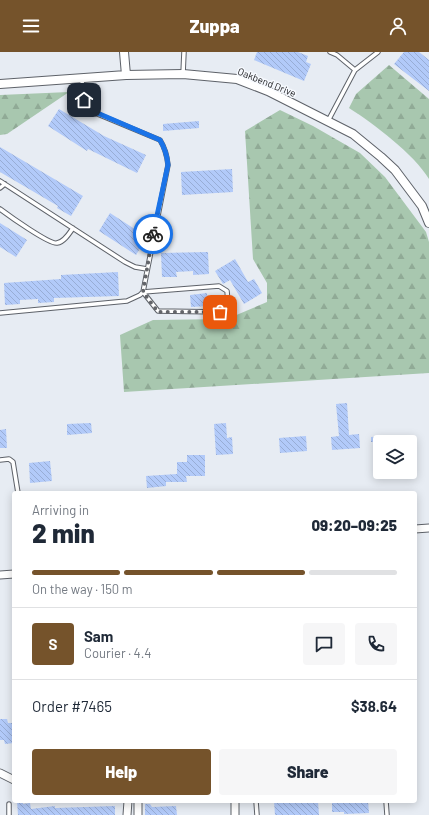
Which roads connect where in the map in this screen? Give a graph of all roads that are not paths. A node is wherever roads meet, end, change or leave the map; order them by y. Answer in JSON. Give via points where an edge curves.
{"nodes":[{"id":1,"x":124,"y":52,"type":"edge"},
{"id":2,"x":184,"y":52,"type":"edge"},
{"id":3,"x":330,"y":52,"type":"edge"},
{"id":4,"x":378,"y":52,"type":"edge"},
{"id":5,"x":355,"y":70,"type":"junction"},
{"id":6,"x":183,"y":74,"type":"junction"},
{"id":7,"x":126,"y":76,"type":"junction"},
{"id":8,"x":82,"y":78,"type":"junction"},
{"id":9,"x":0,"y":84,"type":"edge"},
{"id":10,"x":328,"y":121,"type":"junction"},
{"id":11,"x":0,"y":181,"type":"edge"},
{"id":12,"x":5,"y":184,"type":"junction"},
{"id":13,"x":0,"y":188,"type":"edge"},
{"id":14,"x":0,"y":209,"type":"edge"},
{"id":15,"x":429,"y":223,"type":"edge"},
{"id":16,"x":73,"y":228,"type":"junction"},
{"id":17,"x":147,"y":269,"type":"junction"},
{"id":18,"x":143,"y":292,"type":"junction"},
{"id":19,"x":0,"y":312,"type":"edge"},
{"id":20,"x":0,"y":460,"type":"edge"},
{"id":21,"x":18,"y":491,"type":"edge"},
{"id":22,"x":429,"y":528,"type":"edge"},
{"id":23,"x":417,"y":529,"type":"edge"},
{"id":24,"x":12,"y":574,"type":"edge"},
{"id":25,"x":0,"y":575,"type":"edge"},
{"id":26,"x":0,"y":773,"type":"edge"},
{"id":27,"x":12,"y":779,"type":"edge"},
{"id":28,"x":128,"y":803,"type":"edge"},
{"id":29,"x":138,"y":803,"type":"edge"},
{"id":30,"x":235,"y":803,"type":"edge"},
{"id":31,"x":256,"y":803,"type":"edge"},
{"id":32,"x":386,"y":803,"type":"edge"},
{"id":33,"x":9,"y":804,"type":"dead end"},
{"id":34,"x":9,"y":815,"type":"edge"},
{"id":35,"x":127,"y":815,"type":"edge"},
{"id":36,"x":138,"y":815,"type":"edge"},
{"id":37,"x":235,"y":815,"type":"edge"},
{"id":38,"x":257,"y":815,"type":"edge"},
{"id":39,"x":387,"y":815,"type":"edge"}],
"edges":[{"from":1,"to":7,"type":"street"},
{"from":2,"to":6,"type":"lane"},
{"from":3,"to":5,"type":"lane"},
{"from":4,"to":5,"type":"lane"},
{"from":5,"to":10,"type":"lane"},
{"from":6,"to":7,"type":"street","name":"Oakbend Drive"},
{"from":6,"to":10,"type":"street","name":"Oakbend Drive","via":[[237,79],[268,91]]},
{"from":7,"to":8,"type":"street","name":"Oakbend Drive"},
{"from":8,"to":9,"type":"street","name":"Oakbend Drive"},
{"from":8,"to":17,"type":"lane","via":[[85,104],[90,109],[160,140],[165,147],[168,165]]},
{"from":10,"to":15,"type":"street","name":"Oakbend Drive","via":[[353,134],[395,170],[422,206]]},
{"from":11,"to":12,"type":"lane"},
{"from":12,"to":13,"type":"lane"},
{"from":12,"to":16,"type":"lane"},
{"from":14,"to":16,"type":"lane","via":[[54,244],[66,238]]},
{"from":16,"to":17,"type":"lane","via":[[125,262]]},
{"from":17,"to":18,"type":"lane"},
{"from":18,"to":18,"type":"lane","via":[[158,312],[220,312],[228,302],[227,291],[219,286]]},
{"from":18,"to":19,"type":"lane","via":[[127,301]]},
{"from":20,"to":21,"type":"lane","via":[[13,462]]},
{"from":22,"to":23,"type":"street"},
{"from":24,"to":25,"type":"street"},
{"from":26,"to":27,"type":"street"},
{"from":28,"to":35,"type":"street"},
{"from":29,"to":36,"type":"street"},
{"from":30,"to":37,"type":"street"},
{"from":31,"to":38,"type":"lane"},
{"from":32,"to":39,"type":"lane"},
{"from":33,"to":34,"type":"lane"}]}
